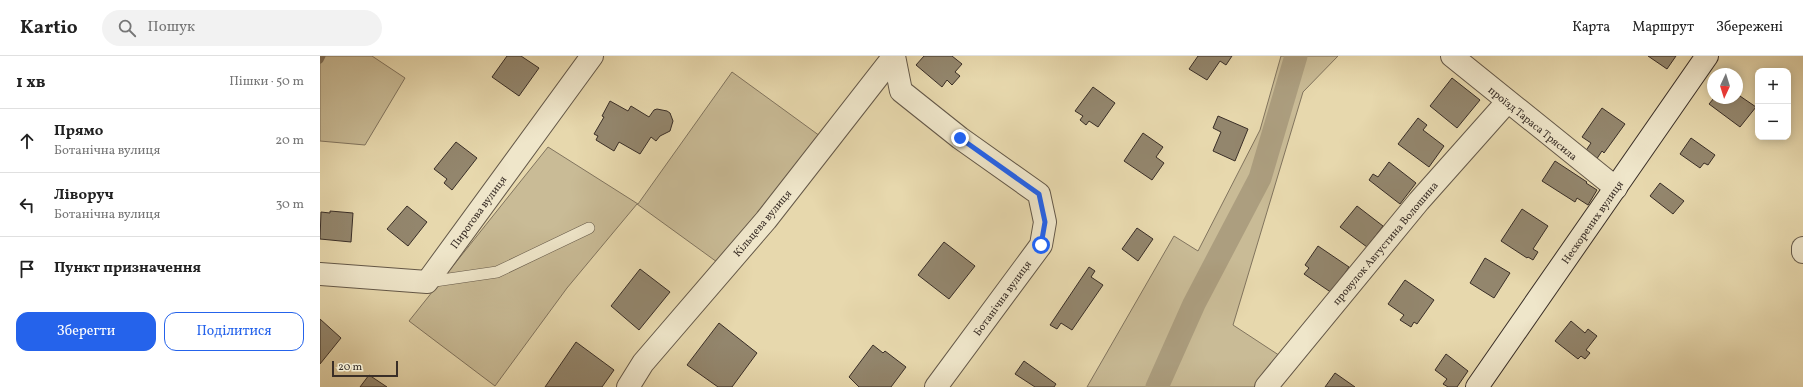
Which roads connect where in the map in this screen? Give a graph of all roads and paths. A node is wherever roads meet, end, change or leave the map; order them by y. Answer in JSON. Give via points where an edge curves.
{"nodes":[{"id":1,"x":592,"y":56,"type":"edge"},
{"id":2,"x":894,"y":56,"type":"edge"},
{"id":3,"x":1452,"y":56,"type":"edge"},
{"id":4,"x":1707,"y":56,"type":"edge"},
{"id":5,"x":1507,"y":102,"type":"junction"},
{"id":6,"x":1616,"y":188,"type":"junction"},
{"id":7,"x":588,"y":228,"type":"dead end"},
{"id":8,"x":1803,"y":248,"type":"edge"},
{"id":9,"x":1803,"y":252,"type":"edge"},
{"id":10,"x":320,"y":274,"type":"edge"},
{"id":11,"x":427,"y":282,"type":"junction"},
{"id":12,"x":1269,"y":386,"type":"edge"},
{"id":13,"x":628,"y":387,"type":"edge"},
{"id":14,"x":936,"y":387,"type":"edge"},
{"id":15,"x":1477,"y":387,"type":"edge"}],
"edges":[{"from":1,"to":11,"type":"street","name":"Пирогова вулиця"},
{"from":2,"to":13,"type":"street","name":"Кільцева вулиця","via":[[766,220],[643,363]]},
{"from":2,"to":14,"type":"street","name":"Ботанічна вулиця","via":[[900,91],[960,138],[1039,194],[1045,222],[1041,245]]},
{"from":3,"to":5,"type":"street","name":"проїзд Тараса Трясила"},
{"from":4,"to":6,"type":"street","name":"Нескорених вулиця"},
{"from":5,"to":6,"type":"street","name":"проїзд Тараса Трясила"},
{"from":5,"to":12,"type":"street","name":"провулок Августина Волошина","via":[[1419,201]]},
{"from":6,"to":15,"type":"street","name":"Нескорених вулиця"},
{"from":7,"to":11,"type":"lane","via":[[497,272]]},
{"from":8,"to":9,"type":"street"},
{"from":10,"to":11,"type":"street"}]}
